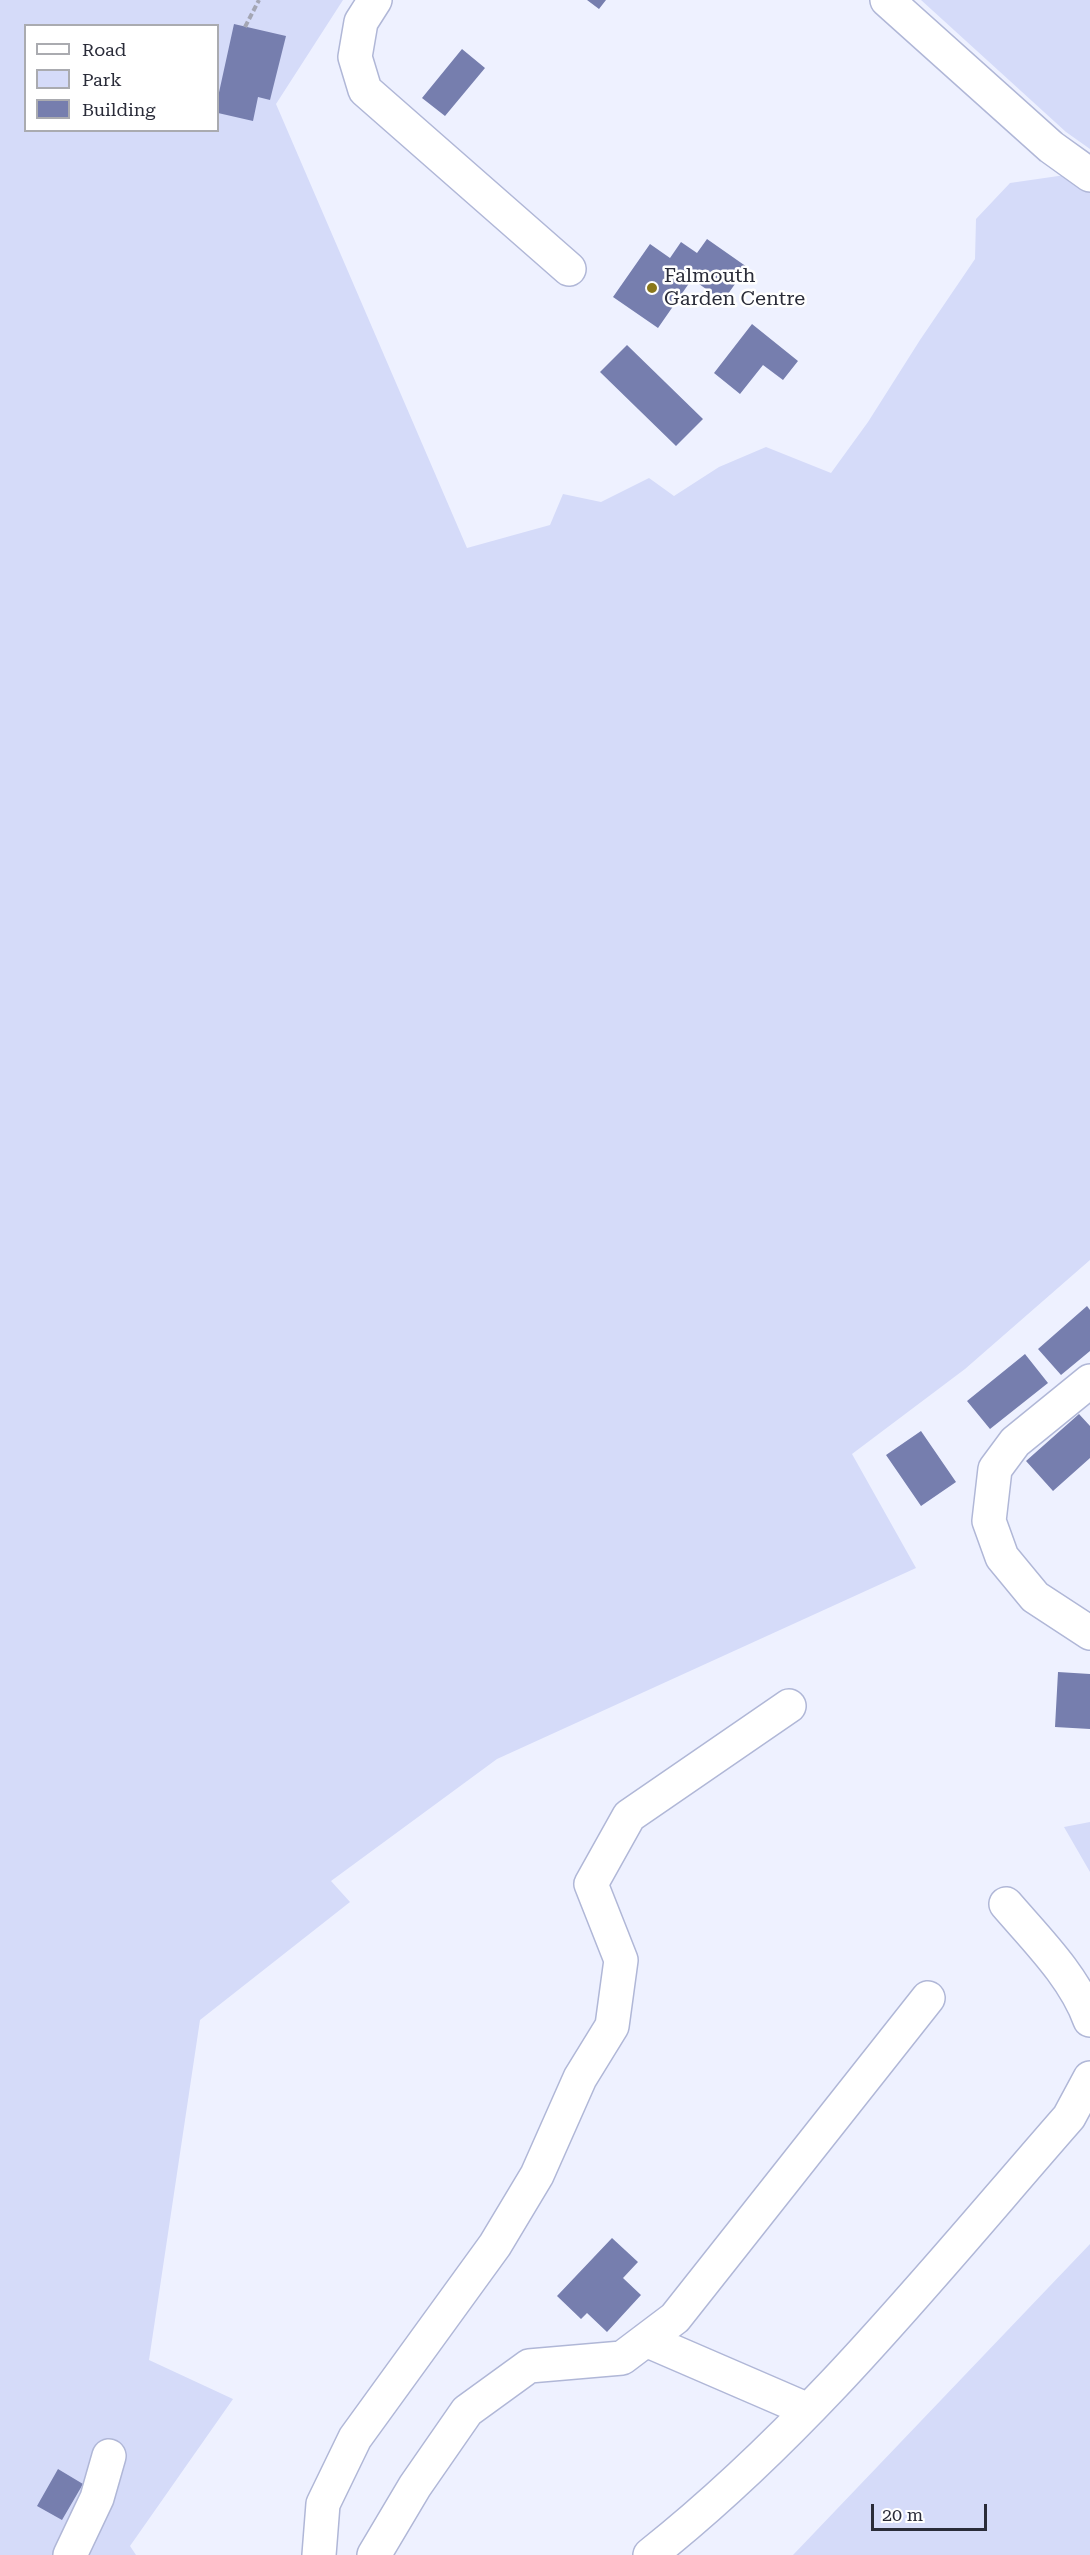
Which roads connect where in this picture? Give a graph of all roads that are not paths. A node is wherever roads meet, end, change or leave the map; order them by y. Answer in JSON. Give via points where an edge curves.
{"nodes":[{"id":1,"x":375,"y":0,"type":"edge"},
{"id":2,"x":887,"y":0,"type":"edge"},
{"id":3,"x":1090,"y":175,"type":"edge"},
{"id":4,"x":568,"y":269,"type":"dead end"},
{"id":5,"x":1090,"y":1381,"type":"edge"},
{"id":6,"x":1090,"y":1633,"type":"edge"},
{"id":7,"x":789,"y":1706,"type":"dead end"},
{"id":8,"x":1006,"y":1904,"type":"dead end"},
{"id":9,"x":928,"y":1998,"type":"dead end"},
{"id":10,"x":1090,"y":2020,"type":"edge"},
{"id":11,"x":1090,"y":2078,"type":"edge"},
{"id":12,"x":646,"y":2340,"type":"junction"},
{"id":13,"x":808,"y":2410,"type":"junction"},
{"id":14,"x":109,"y":2456,"type":"dead end"},
{"id":15,"x":70,"y":2555,"type":"edge"},
{"id":16,"x":319,"y":2555,"type":"edge"},
{"id":17,"x":374,"y":2555,"type":"edge"},
{"id":18,"x":650,"y":2555,"type":"edge"}],
"edges":[{"from":1,"to":4,"type":"street","via":[[361,22],[355,57],[366,90]]},
{"from":2,"to":3,"type":"street","via":[[1051,147]]},
{"from":5,"to":6,"type":"street","via":[[1015,1442],[996,1470],[989,1521],[1002,1557],[1035,1597]]},
{"from":7,"to":16,"type":"street","via":[[629,1816],[591,1884],[621,1960],[612,2026],[580,2078],[537,2175],[495,2245],[355,2438],[323,2504]]},
{"from":8,"to":10,"type":"street","via":[[1053,1958]]},
{"from":9,"to":12,"type":"street","via":[[675,2318]]},
{"from":11,"to":13,"type":"street","via":[[1069,2117],[872,2344]]},
{"from":12,"to":13,"type":"street"},
{"from":12,"to":17,"type":"street","via":[[622,2358],[529,2366],[467,2411]]},
{"from":13,"to":18,"type":"street","via":[[700,2516]]},
{"from":14,"to":15,"type":"street","via":[[97,2498]]}]}
